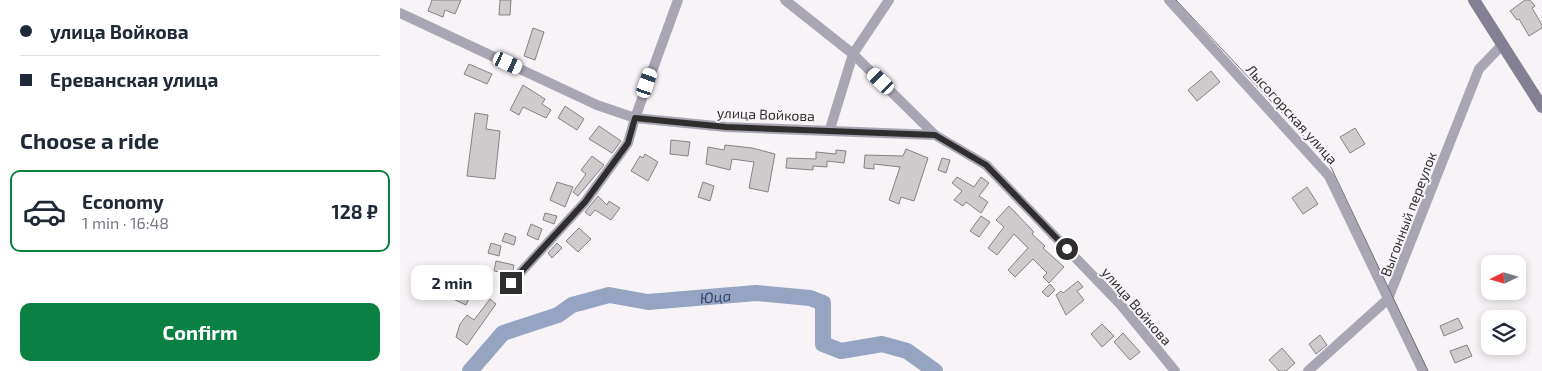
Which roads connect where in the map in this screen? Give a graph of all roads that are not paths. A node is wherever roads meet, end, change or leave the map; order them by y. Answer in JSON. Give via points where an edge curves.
{"nodes":[{"id":1,"x":678,"y":0,"type":"edge"},
{"id":2,"x":785,"y":0,"type":"edge"},
{"id":3,"x":890,"y":0,"type":"edge"},
{"id":4,"x":1169,"y":0,"type":"edge"},
{"id":5,"x":1474,"y":0,"type":"edge"},
{"id":6,"x":400,"y":13,"type":"edge"},
{"id":7,"x":1502,"y":45,"type":"junction"},
{"id":8,"x":854,"y":54,"type":"junction"},
{"id":9,"x":1542,"y":107,"type":"edge"},
{"id":10,"x":635,"y":118,"type":"junction"},
{"id":11,"x":830,"y":129,"type":"junction"},
{"id":12,"x":935,"y":135,"type":"junction"},
{"id":13,"x":511,"y":283,"type":"dead end"},
{"id":14,"x":1388,"y":299,"type":"junction"},
{"id":15,"x":1175,"y":371,"type":"edge"},
{"id":16,"x":1308,"y":371,"type":"edge"},
{"id":17,"x":1423,"y":371,"type":"edge"}],
"edges":[{"from":1,"to":10,"type":"street"},
{"from":2,"to":8,"type":"street"},
{"from":3,"to":8,"type":"street"},
{"from":4,"to":14,"type":"street","name":"Лысогорская улица","via":[[1329,176]]},
{"from":5,"to":7,"type":"main road"},
{"from":6,"to":10,"type":"street","name":"улица Войкова","via":[[597,105]]},
{"from":7,"to":9,"type":"main road"},
{"from":7,"to":14,"type":"street","name":"Выгонный переулок","via":[[1479,69]]},
{"from":8,"to":11,"type":"street"},
{"from":8,"to":12,"type":"street"},
{"from":10,"to":11,"type":"street","name":"улица Войкова","via":[[726,127]]},
{"from":10,"to":13,"type":"street","via":[[628,143],[585,202]]},
{"from":11,"to":12,"type":"street","name":"улица Войкова"},
{"from":12,"to":15,"type":"street","name":"улица Войкова","via":[[986,165],[1121,305]]},
{"from":14,"to":16,"type":"street","name":"Выгонный переулок"},
{"from":14,"to":17,"type":"street","name":"Лысогорская улица"}]}
